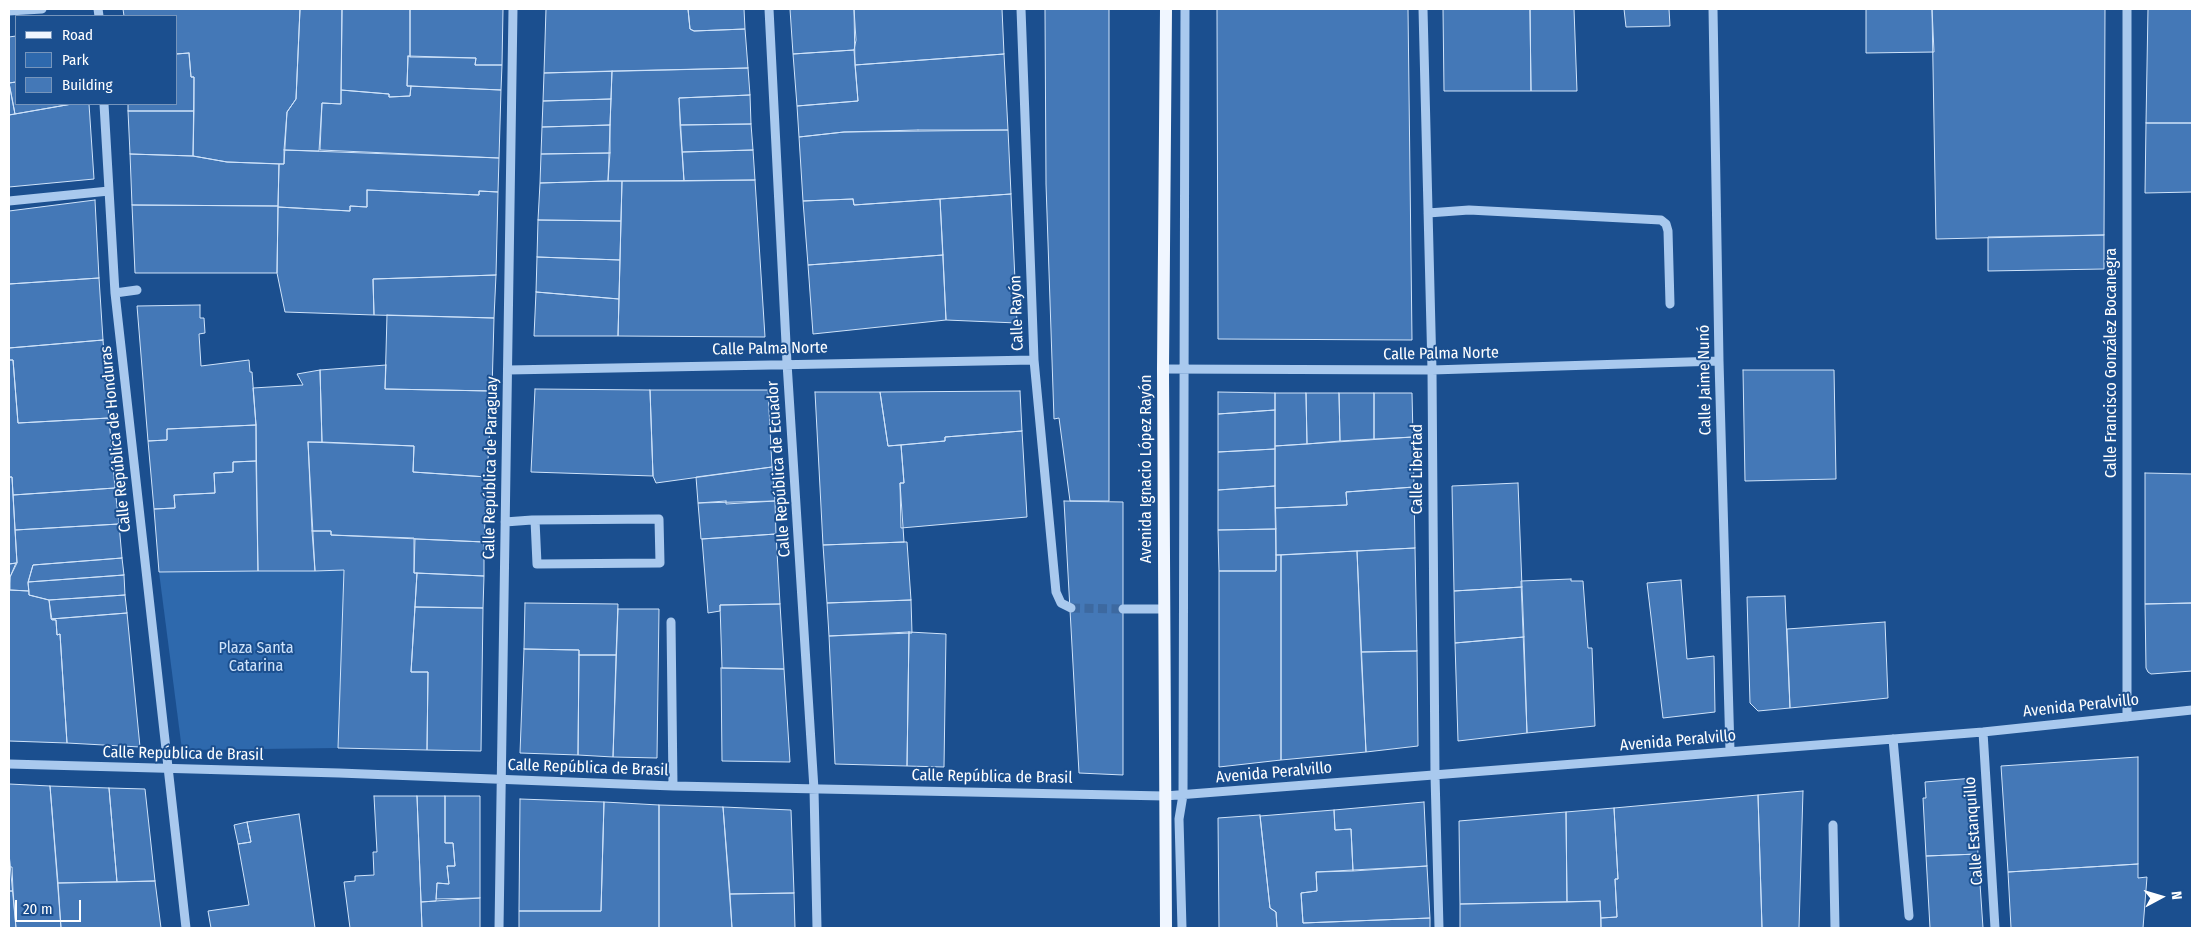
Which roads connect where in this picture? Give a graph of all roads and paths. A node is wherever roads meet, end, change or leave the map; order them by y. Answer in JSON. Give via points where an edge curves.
{"nodes":[{"id":1,"x":42,"y":9,"type":"edge"},
{"id":2,"x":513,"y":9,"type":"edge"},
{"id":3,"x":769,"y":9,"type":"edge"},
{"id":4,"x":1021,"y":9,"type":"edge"},
{"id":5,"x":1166,"y":9,"type":"edge"},
{"id":6,"x":1185,"y":9,"type":"edge"},
{"id":7,"x":1423,"y":9,"type":"edge"},
{"id":8,"x":1713,"y":9,"type":"edge"},
{"id":9,"x":2127,"y":9,"type":"edge"},
{"id":10,"x":9,"y":11,"type":"edge"},
{"id":11,"x":104,"y":105,"type":"edge"},
{"id":12,"x":109,"y":191,"type":"junction"},
{"id":13,"x":9,"y":201,"type":"edge"},
{"id":14,"x":1428,"y":213,"type":"junction"},
{"id":15,"x":137,"y":290,"type":"dead end"},
{"id":16,"x":115,"y":293,"type":"junction"},
{"id":17,"x":1670,"y":304,"type":"dead end"},
{"id":18,"x":1034,"y":360,"type":"junction"},
{"id":19,"x":1719,"y":361,"type":"junction"},
{"id":20,"x":787,"y":363,"type":"junction"},
{"id":21,"x":1163,"y":369,"type":"junction"},
{"id":22,"x":1184,"y":369,"type":"junction"},
{"id":23,"x":508,"y":370,"type":"junction"},
{"id":24,"x":1432,"y":370,"type":"junction"},
{"id":25,"x":535,"y":520,"type":"junction"},
{"id":26,"x":505,"y":522,"type":"junction"},
{"id":27,"x":1071,"y":608,"type":"dead end"},
{"id":28,"x":1123,"y":609,"type":"tunnel mouth"},
{"id":29,"x":1163,"y":609,"type":"junction"},
{"id":30,"x":672,"y":622,"type":"dead end"},
{"id":31,"x":2192,"y":710,"type":"edge"},
{"id":32,"x":2127,"y":717,"type":"junction"},
{"id":33,"x":1983,"y":732,"type":"junction"},
{"id":34,"x":1892,"y":739,"type":"junction"},
{"id":35,"x":1730,"y":751,"type":"junction"},
{"id":36,"x":9,"y":764,"type":"edge"},
{"id":37,"x":169,"y":770,"type":"junction"},
{"id":38,"x":1435,"y":775,"type":"junction"},
{"id":39,"x":501,"y":779,"type":"junction"},
{"id":40,"x":673,"y":786,"type":"junction"},
{"id":41,"x":814,"y":789,"type":"junction"},
{"id":42,"x":1183,"y":795,"type":"junction"},
{"id":43,"x":1166,"y":796,"type":"junction"},
{"id":44,"x":1833,"y":825,"type":"dead end"},
{"id":45,"x":1909,"y":916,"type":"dead end"},
{"id":46,"x":186,"y":928,"type":"edge"},
{"id":47,"x":498,"y":928,"type":"edge"},
{"id":48,"x":817,"y":928,"type":"edge"},
{"id":49,"x":1166,"y":928,"type":"edge"},
{"id":50,"x":1182,"y":928,"type":"edge"},
{"id":51,"x":1439,"y":928,"type":"edge"},
{"id":52,"x":1835,"y":928,"type":"edge"},
{"id":53,"x":1995,"y":928,"type":"edge"}],
"edges":[{"from":1,"to":10,"type":"street"},
{"from":2,"to":23,"type":"street","name":"Calle República de Paraguay"},
{"from":3,"to":20,"type":"street","name":"Calle República de Ecuador"},
{"from":4,"to":18,"type":"street","name":"Calle Rayón"},
{"from":5,"to":21,"type":"main road","name":"Avenida Ignacio López Rayón"},
{"from":6,"to":22,"type":"street"},
{"from":7,"to":14,"type":"street","name":"Calle Libertad"},
{"from":8,"to":19,"type":"street","name":"Calle Jaime Nunó"},
{"from":9,"to":32,"type":"street","name":"Calle Francisco González Bocanegra"},
{"from":11,"to":12,"type":"street","name":"Calle República de Honduras"},
{"from":12,"to":13,"type":"street"},
{"from":12,"to":16,"type":"street","name":"Calle República de Honduras"},
{"from":14,"to":17,"type":"street","via":[[1469,210],[1661,220],[1668,231]]},
{"from":14,"to":24,"type":"street","name":"Calle Libertad"},
{"from":15,"to":16,"type":"street"},
{"from":16,"to":37,"type":"street","name":"Calle República de Honduras"},
{"from":18,"to":20,"type":"street","name":"Calle Palma Norte"},
{"from":18,"to":27,"type":"street","name":"Calle Rayón","via":[[1056,592],[1061,603]]},
{"from":19,"to":24,"type":"street","name":"Calle Palma Norte"},
{"from":19,"to":35,"type":"street","name":"Calle Jaime Nunó"},
{"from":20,"to":23,"type":"street","name":"Calle Palma Norte"},
{"from":20,"to":41,"type":"street","name":"Calle República de Ecuador"},
{"from":21,"to":22,"type":"street","name":"Calle Palma Norte"},
{"from":21,"to":29,"type":"main road","name":"Avenida Ignacio López Rayón"},
{"from":22,"to":24,"type":"street","name":"Calle Palma Norte"},
{"from":22,"to":42,"type":"street"},
{"from":23,"to":26,"type":"street","name":"Calle República de Paraguay"},
{"from":24,"to":38,"type":"street","name":"Calle Libertad"},
{"from":25,"to":25,"type":"street","via":[[659,519],[660,564],[537,564]]},
{"from":25,"to":26,"type":"street"},
{"from":26,"to":39,"type":"street","name":"Calle República de Paraguay"},
{"from":28,"to":29,"type":"street"},
{"from":29,"to":43,"type":"main road","name":"Avenida Ignacio López Rayón"},
{"from":30,"to":40,"type":"street"},
{"from":31,"to":32,"type":"street","name":"Avenida Peralvillo"},
{"from":32,"to":33,"type":"street","name":"Avenida Peralvillo"},
{"from":33,"to":34,"type":"street","name":"Avenida Peralvillo"},
{"from":33,"to":53,"type":"street","name":"Calle Estanquillo"},
{"from":34,"to":35,"type":"street","name":"Avenida Peralvillo"},
{"from":34,"to":45,"type":"street"},
{"from":35,"to":38,"type":"street","name":"Avenida Peralvillo"},
{"from":36,"to":37,"type":"street","name":"Calle República de Brasil"},
{"from":37,"to":39,"type":"street","name":"Calle República de Brasil"},
{"from":37,"to":46,"type":"street","name":"Calle República de Honduras"},
{"from":38,"to":42,"type":"street","name":"Avenida Peralvillo"},
{"from":38,"to":51,"type":"street","name":"Calle Libertad"},
{"from":39,"to":40,"type":"street","name":"Calle República de Brasil"},
{"from":39,"to":47,"type":"street","name":"Calle República de Paraguay"},
{"from":40,"to":41,"type":"street","name":"Calle República de Brasil"},
{"from":41,"to":43,"type":"street","name":"Calle República de Brasil"},
{"from":41,"to":48,"type":"street","name":"Calle República de Ecuador"},
{"from":42,"to":43,"type":"street","name":"Avenida Peralvillo"},
{"from":42,"to":50,"type":"street","via":[[1179,819]]},
{"from":43,"to":49,"type":"main road","name":"Avenida Ignacio López Rayón"},
{"from":44,"to":52,"type":"street"}]}
